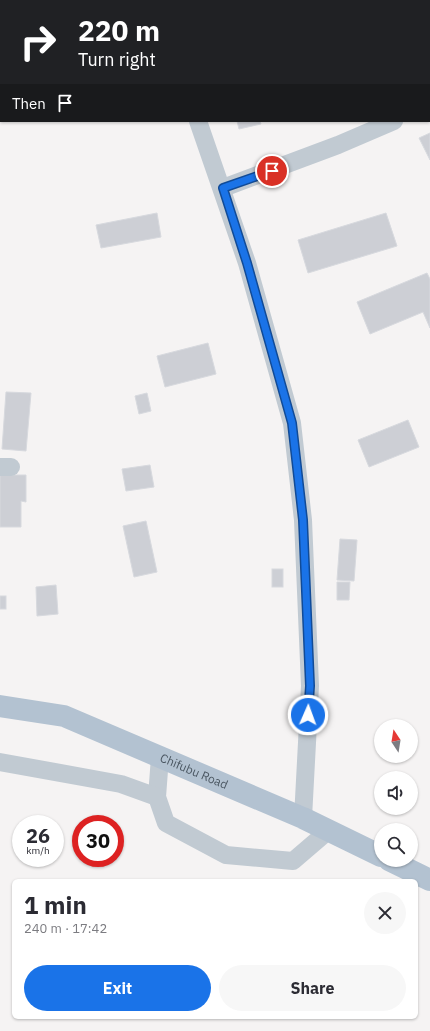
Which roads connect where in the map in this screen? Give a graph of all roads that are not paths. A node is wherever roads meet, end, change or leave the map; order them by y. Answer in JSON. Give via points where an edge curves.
{"nodes":[{"id":1,"x":198,"y":122,"type":"edge"},
{"id":2,"x":392,"y":122,"type":"edge"},
{"id":3,"x":223,"y":188,"type":"junction"},
{"id":4,"x":0,"y":706,"type":"edge"},
{"id":5,"x":160,"y":757,"type":"junction"},
{"id":6,"x":0,"y":762,"type":"edge"},
{"id":7,"x":157,"y":797,"type":"junction"},
{"id":8,"x":303,"y":818,"type":"junction"},
{"id":9,"x":328,"y":831,"type":"junction"},
{"id":10,"x":374,"y":853,"type":"edge"},
{"id":11,"x":403,"y":867,"type":"edge"},
{"id":12,"x":430,"y":880,"type":"edge"}],
"edges":[{"from":1,"to":3,"type":"street"},
{"from":2,"to":3,"type":"street","via":[[331,148]]},
{"from":3,"to":8,"type":"street","via":[[292,423],[303,520],[310,686]]},
{"from":4,"to":5,"type":"main road","name":"Chifubu Road","via":[[64,716]]},
{"from":5,"to":7,"type":"street"},
{"from":5,"to":8,"type":"main road","name":"Chifubu Road"},
{"from":6,"to":7,"type":"street","via":[[121,784]]},
{"from":7,"to":9,"type":"street","via":[[166,823],[226,855],[293,861]]},
{"from":8,"to":9,"type":"main road","name":"Chifubu Road"},
{"from":9,"to":10,"type":"main road","name":"Chifubu Road"},
{"from":11,"to":12,"type":"main road"}]}
